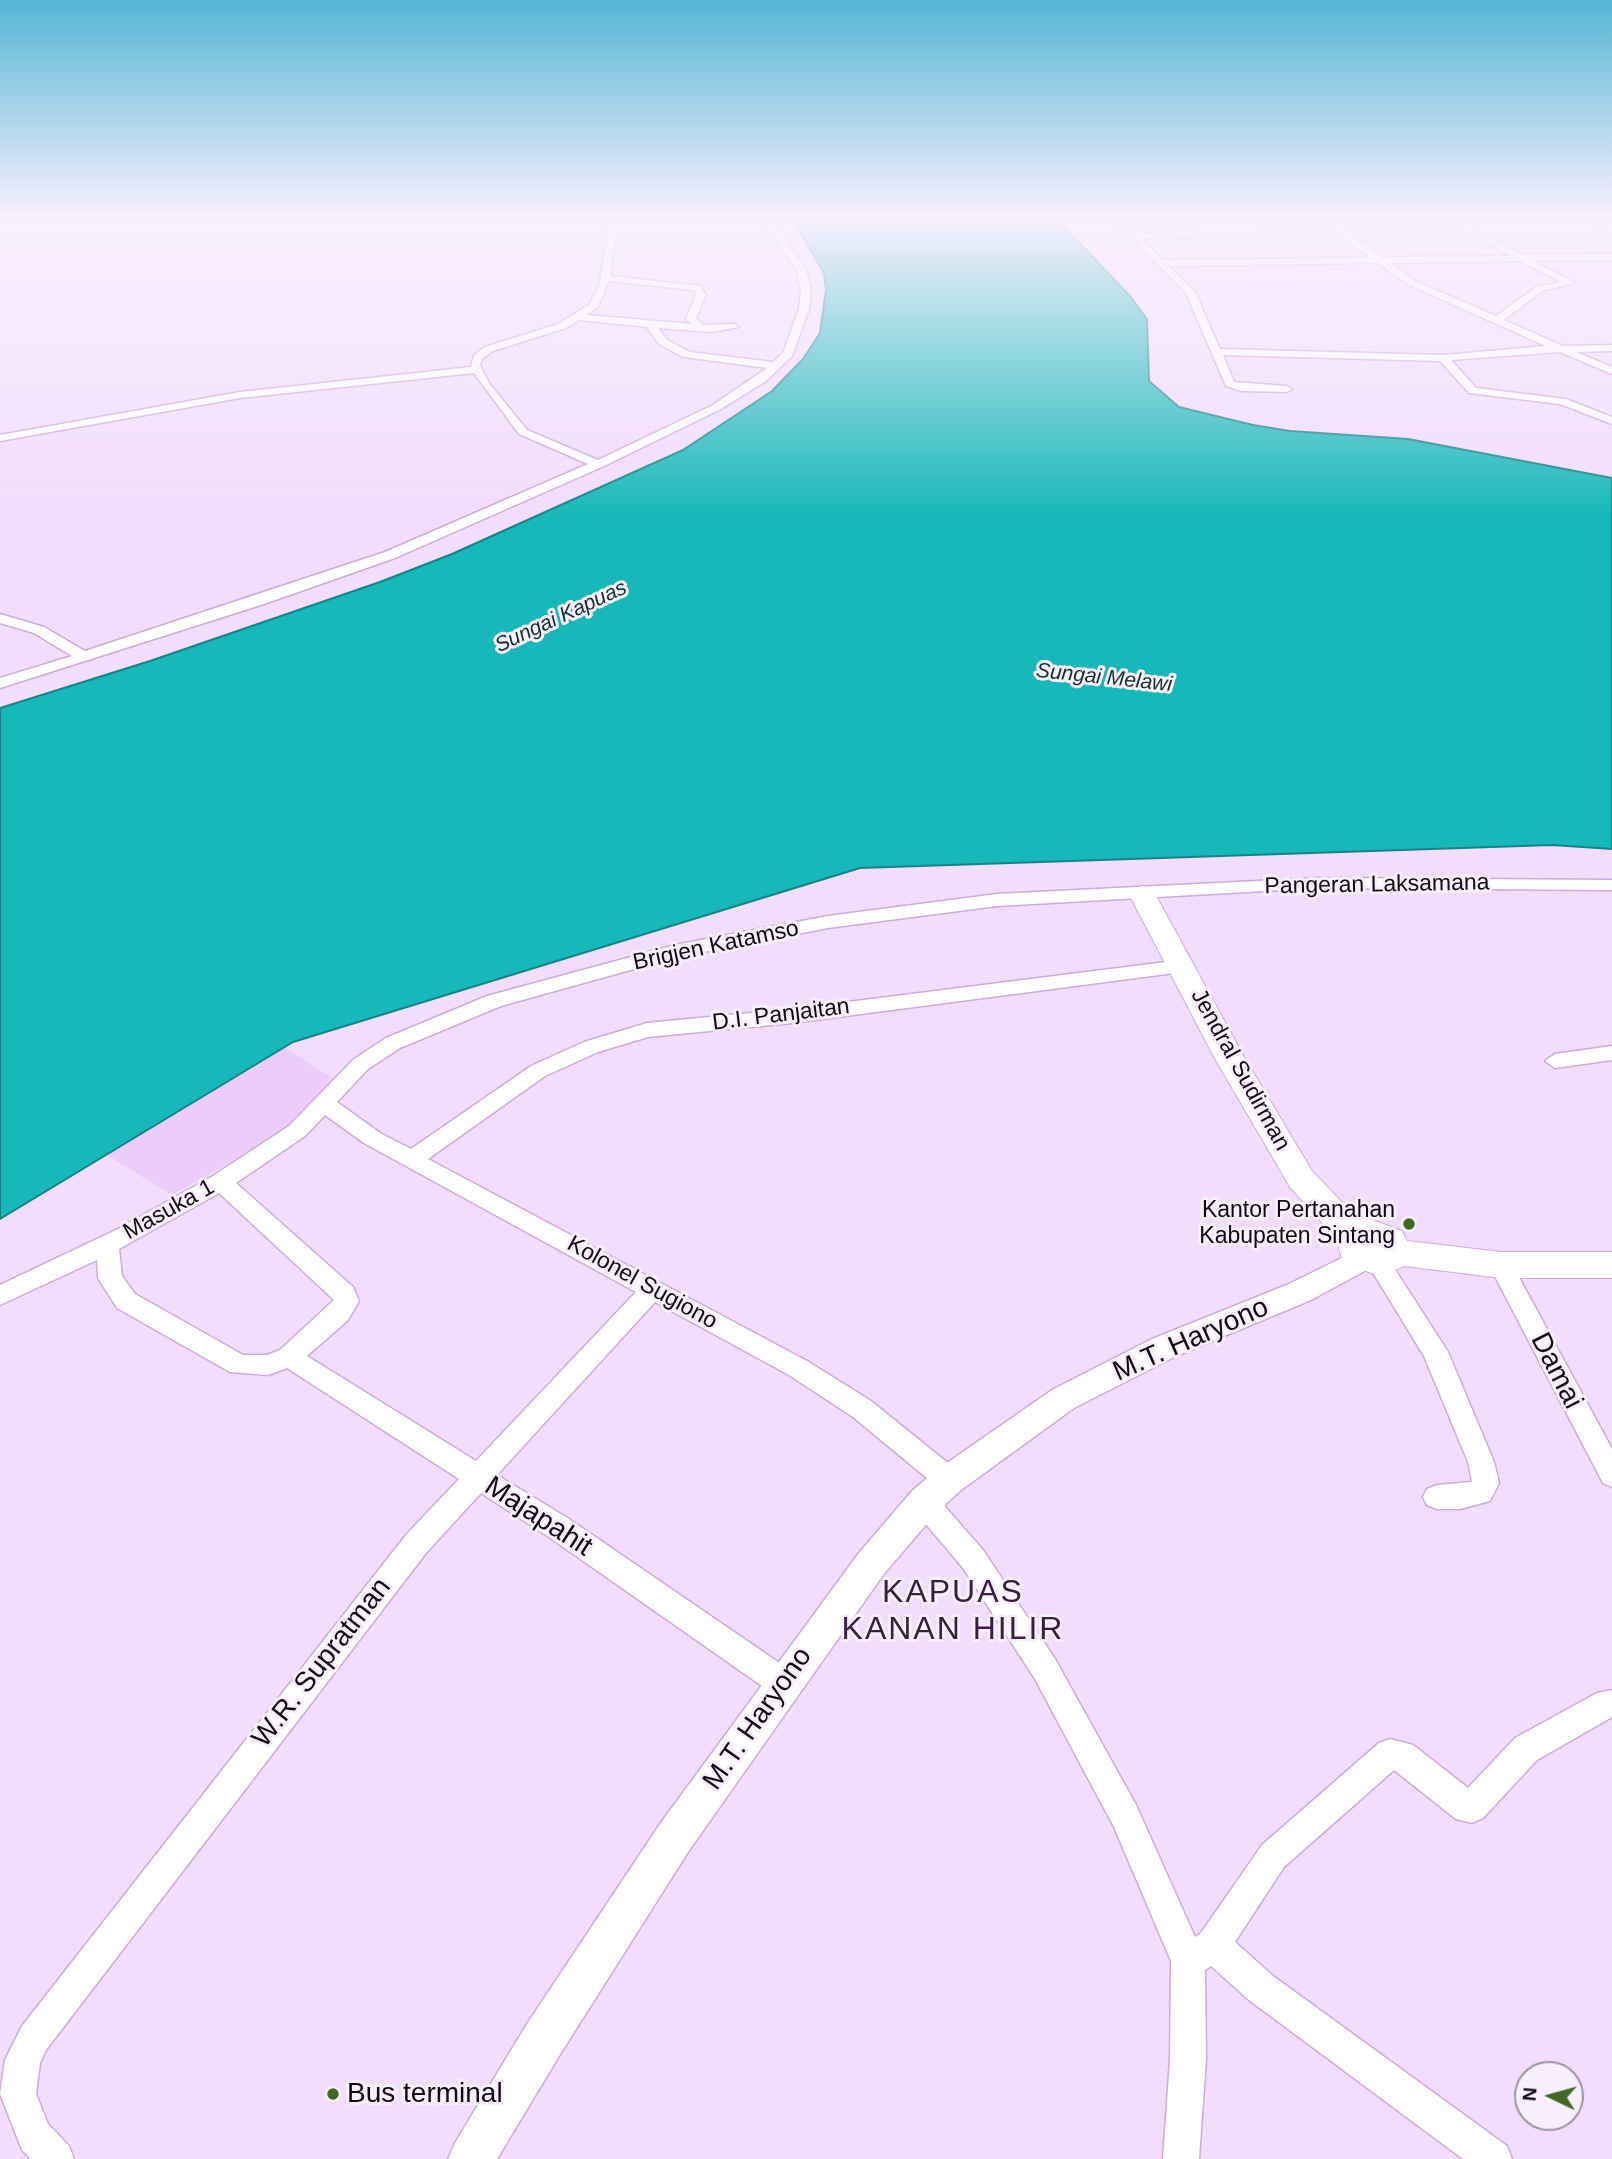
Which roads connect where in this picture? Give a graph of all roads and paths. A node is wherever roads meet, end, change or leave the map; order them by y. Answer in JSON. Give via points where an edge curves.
{"nodes":[{"id":1,"x":580,"y":317,"type":"joint"},
{"id":2,"x":692,"y":317,"type":"edge"},
{"id":3,"x":802,"y":317,"type":"edge"},
{"id":4,"x":1201,"y":317,"type":"edge"},
{"id":5,"x":1490,"y":317,"type":"edge"},
{"id":6,"x":1501,"y":317,"type":"edge"},
{"id":7,"x":1497,"y":320,"type":"junction"},
{"id":8,"x":650,"y":324,"type":"junction"},
{"id":9,"x":734,"y":327,"type":"dead end"},
{"id":10,"x":700,"y":328,"type":"junction"},
{"id":11,"x":1612,"y":348,"type":"edge"},
{"id":12,"x":1559,"y":349,"type":"junction"},
{"id":13,"x":1217,"y":352,"type":"junction"},
{"id":14,"x":1443,"y":358,"type":"junction"},
{"id":15,"x":777,"y":366,"type":"junction"},
{"id":16,"x":476,"y":370,"type":"junction"},
{"id":17,"x":1612,"y":371,"type":"edge"},
{"id":18,"x":1287,"y":390,"type":"dead end"},
{"id":19,"x":1612,"y":421,"type":"edge"},
{"id":20,"x":0,"y":438,"type":"edge"},
{"id":21,"x":598,"y":464,"type":"junction"},
{"id":22,"x":0,"y":618,"type":"edge"},
{"id":23,"x":83,"y":656,"type":"junction"},
{"id":24,"x":0,"y":683,"type":"edge"},
{"id":25,"x":1612,"y":885,"type":"edge"},
{"id":26,"x":1142,"y":894,"type":"junction"},
{"id":27,"x":1182,"y":966,"type":"junction"},
{"id":28,"x":1612,"y":1053,"type":"edge"},
{"id":29,"x":1555,"y":1061,"type":"dead end"},
{"id":30,"x":325,"y":1104,"type":"junction"},
{"id":31,"x":412,"y":1159,"type":"junction"},
{"id":32,"x":221,"y":1182,"type":"junction"},
{"id":33,"x":107,"y":1244,"type":"junction"},
{"id":34,"x":1372,"y":1252,"type":"junction"},
{"id":35,"x":1502,"y":1265,"type":"junction"},
{"id":36,"x":1612,"y":1265,"type":"edge"},
{"id":37,"x":11,"y":1290,"type":"edge"},
{"id":38,"x":652,"y":1290,"type":"junction"},
{"id":39,"x":289,"y":1357,"type":"junction"},
{"id":40,"x":1612,"y":1475,"type":"edge"},
{"id":41,"x":477,"y":1478,"type":"junction"},
{"id":42,"x":936,"y":1491,"type":"junction"},
{"id":43,"x":1437,"y":1497,"type":"dead end"},
{"id":44,"x":783,"y":1682,"type":"junction"},
{"id":45,"x":1608,"y":1703,"type":"dead end"},
{"id":46,"x":1201,"y":1953,"type":"junction"},
{"id":47,"x":56,"y":2159,"type":"edge"},
{"id":48,"x":471,"y":2159,"type":"edge"},
{"id":49,"x":1181,"y":2159,"type":"edge"},
{"id":50,"x":1494,"y":2159,"type":"edge"}],
"edges":[{"from":1,"to":8,"type":"street"},
{"from":1,"to":16,"type":"street","via":[[489,349],[478,357]]},
{"from":2,"to":10,"type":"street"},
{"from":3,"to":15,"type":"street","via":[[788,354]]},
{"from":4,"to":13,"type":"street"},
{"from":5,"to":7,"type":"street"},
{"from":6,"to":7,"type":"street"},
{"from":7,"to":12,"type":"street"},
{"from":8,"to":10,"type":"street"},
{"from":8,"to":15,"type":"street","via":[[663,342],[683,354]]},
{"from":9,"to":10,"type":"street"},
{"from":11,"to":12,"type":"street"},
{"from":12,"to":14,"type":"street"},
{"from":12,"to":17,"type":"street"},
{"from":13,"to":14,"type":"street"},
{"from":13,"to":18,"type":"street","via":[[1227,380],[1235,387]]},
{"from":14,"to":19,"type":"street","via":[[1472,391],[1562,401]]},
{"from":15,"to":21,"type":"street","via":[[717,408]]},
{"from":16,"to":20,"type":"street","via":[[240,395]]},
{"from":16,"to":21,"type":"street","via":[[523,432]]},
{"from":21,"to":23,"type":"street","via":[[390,555]]},
{"from":22,"to":23,"type":"street","via":[[40,630]]},
{"from":23,"to":24,"type":"street"},
{"from":25,"to":26,"type":"street","name":"Pangeran Laksamana","via":[[1318,883]]},
{"from":26,"to":27,"type":"highway","name":"Jendral Sudirman"},
{"from":26,"to":30,"type":"street","name":"Brigjen Katamso","via":[[985,901],[828,922],[675,951],[494,1001],[393,1043],[361,1064]]},
{"from":27,"to":31,"type":"street","name":"D.I. Panjaitan","via":[[647,1030],[538,1071]]},
{"from":27,"to":34,"type":"highway","name":"Jendral Sudirman","via":[[1301,1179]]},
{"from":28,"to":29,"type":"street"},
{"from":30,"to":31,"type":"street","name":"Kolonel Sugiono","via":[[372,1138]]},
{"from":30,"to":32,"type":"street","name":"Masuka 1","via":[[297,1131]]},
{"from":31,"to":38,"type":"street","name":"Kolonel Sugiono"},
{"from":32,"to":33,"type":"street","name":"Masuka 1"},
{"from":32,"to":39,"type":"street","via":[[347,1301]]},
{"from":33,"to":37,"type":"street","name":"Masuka 1"},
{"from":33,"to":39,"type":"street","via":[[110,1278],[126,1301],[239,1365],[268,1365]]},
{"from":34,"to":35,"type":"highway"},
{"from":34,"to":42,"type":"main road","name":"M.T. Haryono","via":[[1300,1293],[1163,1348],[1063,1399]]},
{"from":34,"to":43,"type":"street","via":[[1435,1352],[1481,1462],[1486,1483],[1480,1493]]},
{"from":35,"to":36,"type":"highway"},
{"from":35,"to":40,"type":"street","name":"Damai"},
{"from":38,"to":41,"type":"street","name":"W.R. Supratman"},
{"from":38,"to":42,"type":"street","name":"Kolonel Sugiono","via":[[841,1396]]},
{"from":39,"to":41,"type":"street","name":"Majapahit"},
{"from":41,"to":44,"type":"street","name":"Majapahit","via":[[559,1528]]},
{"from":41,"to":47,"type":"street","name":"W.R. Supratman","via":[[354,1620],[34,2038],[23,2060],[18,2094],[35,2137]]},
{"from":42,"to":44,"type":"main road","name":"M.T. Haryono","via":[[871,1564]]},
{"from":42,"to":46,"type":"street","name":"Kolonel Sugiono","via":[[973,1559],[1045,1669]]},
{"from":44,"to":48,"type":"main road","name":"M.T. Haryono","via":[[660,1861]]},
{"from":45,"to":46,"type":"street","via":[[1527,1749],[1472,1807],[1467,1808],[1402,1756],[1390,1754],[1273,1856]]},
{"from":46,"to":49,"type":"street"},
{"from":46,"to":50,"type":"street","via":[[1261,1988]]}]}
